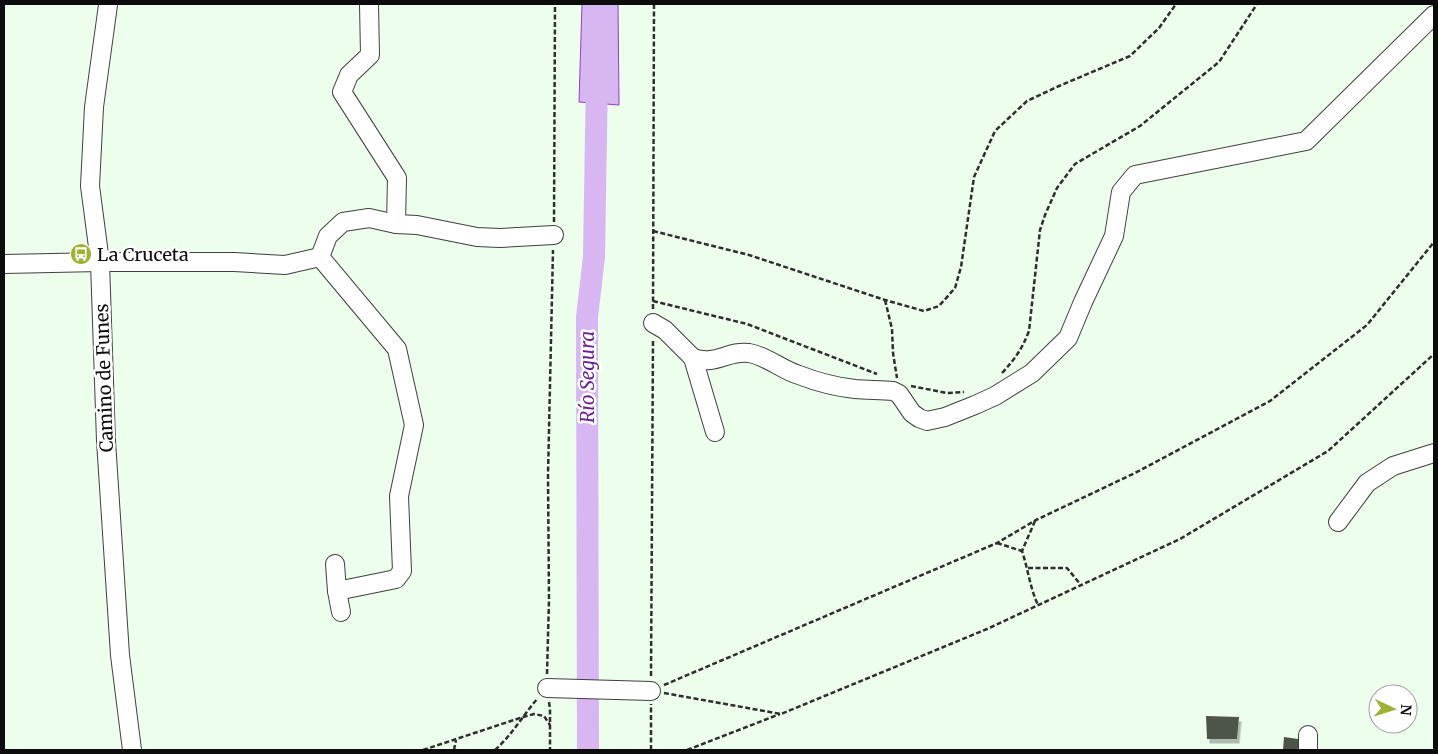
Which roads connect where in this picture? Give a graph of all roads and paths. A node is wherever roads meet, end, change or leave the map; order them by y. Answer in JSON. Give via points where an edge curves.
{"nodes":[{"id":1,"x":369,"y":4,"type":"edge"},
{"id":2,"x":555,"y":4,"type":"edge"},
{"id":3,"x":654,"y":4,"type":"edge"},
{"id":4,"x":1176,"y":4,"type":"edge"},
{"id":5,"x":1257,"y":4,"type":"edge"},
{"id":6,"x":108,"y":5,"type":"dead end"},
{"id":7,"x":1434,"y":15,"type":"edge"},
{"id":8,"x":396,"y":224,"type":"junction"},
{"id":9,"x":653,"y":231,"type":"junction"},
{"id":10,"x":554,"y":236,"type":"junction"},
{"id":11,"x":1434,"y":242,"type":"edge"},
{"id":12,"x":320,"y":257,"type":"junction"},
{"id":13,"x":100,"y":262,"type":"junction"},
{"id":14,"x":4,"y":264,"type":"edge"},
{"id":15,"x":885,"y":300,"type":"junction"},
{"id":16,"x":653,"y":301,"type":"junction"},
{"id":17,"x":653,"y":324,"type":"junction"},
{"id":18,"x":1434,"y":354,"type":"edge"},
{"id":19,"x":693,"y":358,"type":"junction"},
{"id":20,"x":1001,"y":374,"type":"dead end"},
{"id":21,"x":880,"y":376,"type":"dead end"},
{"id":22,"x":898,"y":388,"type":"junction"},
{"id":23,"x":964,"y":392,"type":"dead end"},
{"id":24,"x":715,"y":432,"type":"dead end"},
{"id":25,"x":1434,"y":453,"type":"edge"},
{"id":26,"x":1036,"y":520,"type":"junction"},
{"id":27,"x":1338,"y":522,"type":"dead end"},
{"id":28,"x":997,"y":543,"type":"junction"},
{"id":29,"x":1022,"y":551,"type":"junction"},
{"id":30,"x":335,"y":564,"type":"dead end"},
{"id":31,"x":1028,"y":568,"type":"junction"},
{"id":32,"x":1081,"y":585,"type":"junction"},
{"id":33,"x":337,"y":591,"type":"junction"},
{"id":34,"x":1038,"y":605,"type":"junction"},
{"id":35,"x":341,"y":612,"type":"dead end"},
{"id":36,"x":547,"y":688,"type":"junction"},
{"id":37,"x":651,"y":691,"type":"junction"},
{"id":38,"x":781,"y":714,"type":"junction"},
{"id":39,"x":522,"y":717,"type":"junction"},
{"id":40,"x":550,"y":726,"type":"junction"},
{"id":41,"x":456,"y":739,"type":"junction"},
{"id":42,"x":132,"y":750,"type":"edge"},
{"id":43,"x":423,"y":750,"type":"edge"},
{"id":44,"x":454,"y":750,"type":"edge"},
{"id":45,"x":495,"y":750,"type":"edge"},
{"id":46,"x":550,"y":750,"type":"edge"},
{"id":47,"x":651,"y":750,"type":"edge"},
{"id":48,"x":688,"y":750,"type":"edge"}],
"edges":[{"from":1,"to":8,"type":"street","via":[[370,55],[349,75],[342,92],[397,178]]},
{"from":2,"to":10,"type":"path"},
{"from":3,"to":9,"type":"path"},
{"from":4,"to":15,"type":"path","via":[[1159,28],[1130,56],[1027,101],[995,131],[974,177],[955,288],[939,306],[924,311]]},
{"from":5,"to":20,"type":"path","via":[[1219,62],[1140,126],[1075,164],[1057,188],[1040,230],[1029,331],[1017,357]]},
{"from":6,"to":13,"type":"street","name":"Camino de Funes","via":[[94,107],[90,186]]},
{"from":7,"to":22,"type":"street","via":[[1306,141],[1134,175],[1121,192],[1114,236],[1068,338],[1032,373],[982,402],[927,421],[912,413]]},
{"from":8,"to":10,"type":"street","via":[[477,237]]},
{"from":8,"to":12,"type":"street","via":[[370,218],[343,222],[328,236]]},
{"from":9,"to":15,"type":"path","via":[[749,255]]},
{"from":9,"to":16,"type":"path"},
{"from":10,"to":36,"type":"path"},
{"from":11,"to":26,"type":"path","via":[[1368,325],[1270,401],[1135,473]]},
{"from":12,"to":13,"type":"street","via":[[285,265]]},
{"from":12,"to":33,"type":"street","via":[[397,349],[414,424],[399,496],[402,571],[396,579]]},
{"from":13,"to":14,"type":"street"},
{"from":13,"to":42,"type":"street","name":"Camino de Funes","via":[[106,441],[120,655]]},
{"from":15,"to":22,"type":"path","via":[[892,329]]},
{"from":16,"to":17,"type":"path"},
{"from":16,"to":21,"type":"path","via":[[748,324]]},
{"from":17,"to":19,"type":"street","via":[[665,330]]},
{"from":17,"to":37,"type":"path"},
{"from":18,"to":32,"type":"path","via":[[1328,451],[1180,539]]},
{"from":19,"to":22,"type":"street","via":[[708,361],[730,354],[750,353],[812,379],[853,388],[893,392]]},
{"from":19,"to":24,"type":"street"},
{"from":22,"to":23,"type":"path"},
{"from":25,"to":27,"type":"street","via":[[1393,466],[1367,483]]},
{"from":26,"to":28,"type":"path"},
{"from":26,"to":29,"type":"path"},
{"from":28,"to":29,"type":"path"},
{"from":28,"to":37,"type":"path"},
{"from":29,"to":31,"type":"path"},
{"from":30,"to":33,"type":"street"},
{"from":31,"to":32,"type":"path","via":[[1067,568]]},
{"from":31,"to":34,"type":"path"},
{"from":32,"to":34,"type":"path"},
{"from":33,"to":35,"type":"street"},
{"from":34,"to":38,"type":"path"},
{"from":36,"to":37,"type":"street"},
{"from":36,"to":39,"type":"path"},
{"from":36,"to":40,"type":"path"},
{"from":37,"to":38,"type":"path"},
{"from":37,"to":47,"type":"path"},
{"from":38,"to":48,"type":"path"},
{"from":39,"to":40,"type":"path","via":[[540,714]]},
{"from":39,"to":41,"type":"path"},
{"from":39,"to":45,"type":"path","via":[[504,743]]},
{"from":40,"to":46,"type":"path"},
{"from":41,"to":43,"type":"path"},
{"from":41,"to":44,"type":"path"}]}
